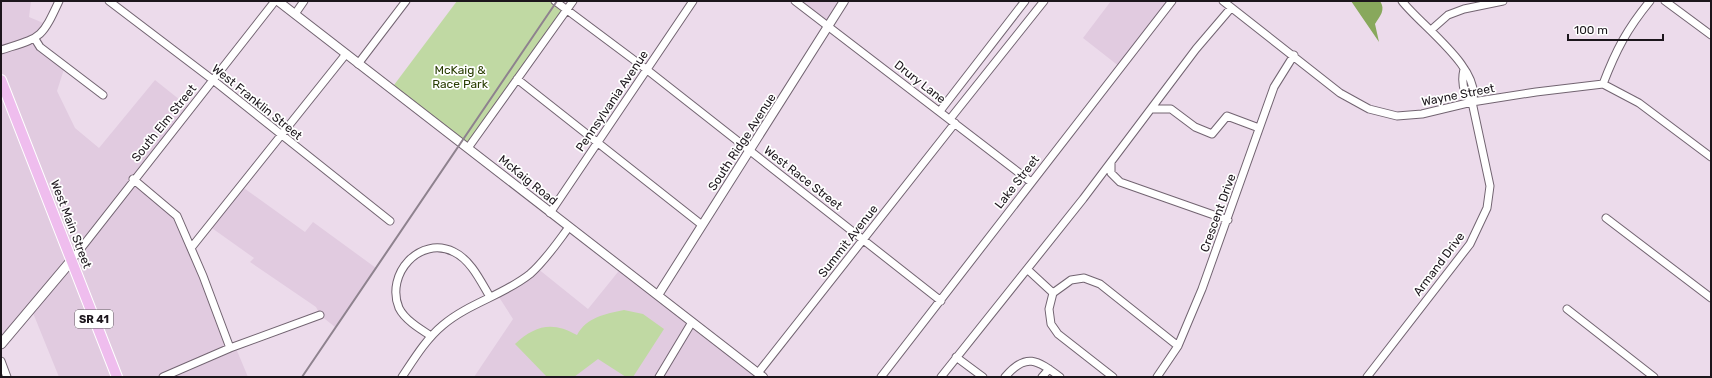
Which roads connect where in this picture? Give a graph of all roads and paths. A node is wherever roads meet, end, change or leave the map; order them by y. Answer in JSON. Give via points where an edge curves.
{"nodes":[{"id":1,"x":59,"y":1,"type":"edge"},
{"id":2,"x":109,"y":1,"type":"edge"},
{"id":3,"x":277,"y":1,"type":"edge"},
{"id":4,"x":304,"y":1,"type":"edge"},
{"id":5,"x":406,"y":1,"type":"edge"},
{"id":6,"x":555,"y":1,"type":"edge"},
{"id":7,"x":573,"y":1,"type":"edge"},
{"id":8,"x":693,"y":1,"type":"edge"},
{"id":9,"x":795,"y":1,"type":"edge"},
{"id":10,"x":844,"y":1,"type":"edge"},
{"id":11,"x":1026,"y":1,"type":"edge"},
{"id":12,"x":1044,"y":1,"type":"edge"},
{"id":13,"x":1172,"y":1,"type":"edge"},
{"id":14,"x":1223,"y":1,"type":"edge"},
{"id":15,"x":1402,"y":1,"type":"edge"},
{"id":16,"x":1503,"y":1,"type":"edge"},
{"id":17,"x":1650,"y":1,"type":"edge"},
{"id":18,"x":1665,"y":1,"type":"edge"},
{"id":19,"x":1231,"y":8,"type":"junction"},
{"id":20,"x":567,"y":10,"type":"junction"},
{"id":21,"x":295,"y":14,"type":"junction"},
{"id":22,"x":829,"y":26,"type":"junction"},
{"id":23,"x":1431,"y":30,"type":"junction"},
{"id":24,"x":1711,"y":35,"type":"edge"},
{"id":25,"x":35,"y":39,"type":"junction"},
{"id":26,"x":1,"y":50,"type":"edge"},
{"id":27,"x":346,"y":54,"type":"junction"},
{"id":28,"x":1294,"y":55,"type":"junction"},
{"id":29,"x":358,"y":64,"type":"junction"},
{"id":30,"x":646,"y":69,"type":"junction"},
{"id":31,"x":517,"y":79,"type":"junction"},
{"id":32,"x":1,"y":80,"type":"edge"},
{"id":33,"x":213,"y":80,"type":"junction"},
{"id":34,"x":1603,"y":84,"type":"junction"},
{"id":35,"x":103,"y":95,"type":"dead end"},
{"id":36,"x":1472,"y":102,"type":"junction"},
{"id":37,"x":1151,"y":109,"type":"junction"},
{"id":38,"x":940,"y":111,"type":"junction"},
{"id":39,"x":952,"y":121,"type":"junction"},
{"id":40,"x":1259,"y":128,"type":"junction"},
{"id":41,"x":282,"y":135,"type":"junction"},
{"id":42,"x":598,"y":141,"type":"junction"},
{"id":43,"x":468,"y":148,"type":"junction"},
{"id":44,"x":751,"y":151,"type":"junction"},
{"id":45,"x":1711,"y":157,"type":"edge"},
{"id":46,"x":1111,"y":162,"type":"junction"},
{"id":47,"x":133,"y":179,"type":"junction"},
{"id":48,"x":1031,"y":182,"type":"junction"},
{"id":49,"x":550,"y":213,"type":"junction"},
{"id":50,"x":1606,"y":218,"type":"dead end"},
{"id":51,"x":1228,"y":220,"type":"junction"},
{"id":52,"x":390,"y":221,"type":"dead end"},
{"id":53,"x":702,"y":225,"type":"junction"},
{"id":54,"x":569,"y":227,"type":"junction"},
{"id":55,"x":864,"y":238,"type":"junction"},
{"id":56,"x":191,"y":248,"type":"junction"},
{"id":57,"x":71,"y":261,"type":"junction"},
{"id":58,"x":1027,"y":269,"type":"junction"},
{"id":59,"x":1053,"y":293,"type":"junction"},
{"id":60,"x":658,"y":295,"type":"junction"},
{"id":61,"x":490,"y":297,"type":"junction"},
{"id":62,"x":1711,"y":298,"type":"edge"},
{"id":63,"x":942,"y":301,"type":"junction"},
{"id":64,"x":1567,"y":309,"type":"dead end"},
{"id":65,"x":320,"y":315,"type":"dead end"},
{"id":66,"x":692,"y":322,"type":"junction"},
{"id":67,"x":431,"y":336,"type":"junction"},
{"id":68,"x":1,"y":344,"type":"edge"},
{"id":69,"x":1178,"y":346,"type":"junction"},
{"id":70,"x":230,"y":348,"type":"junction"},
{"id":71,"x":956,"y":357,"type":"junction"},
{"id":72,"x":1,"y":361,"type":"edge"},
{"id":73,"x":1049,"y":369,"type":"junction"},
{"id":74,"x":761,"y":375,"type":"edge"},
{"id":75,"x":7,"y":377,"type":"edge"},
{"id":76,"x":117,"y":377,"type":"edge"},
{"id":77,"x":163,"y":377,"type":"edge"},
{"id":78,"x":402,"y":377,"type":"edge"},
{"id":79,"x":659,"y":377,"type":"edge"},
{"id":80,"x":881,"y":377,"type":"edge"},
{"id":81,"x":941,"y":377,"type":"edge"},
{"id":82,"x":983,"y":377,"type":"edge"},
{"id":83,"x":1005,"y":377,"type":"edge"},
{"id":84,"x":1042,"y":377,"type":"edge"},
{"id":85,"x":1060,"y":377,"type":"edge"},
{"id":86,"x":1113,"y":377,"type":"edge"},
{"id":87,"x":1157,"y":377,"type":"edge"},
{"id":88,"x":1367,"y":377,"type":"edge"},
{"id":89,"x":1654,"y":377,"type":"edge"}],
"edges":[{"from":1,"to":25,"type":"street","via":[[48,25]]},
{"from":2,"to":33,"type":"street","name":"West Franklin Street"},
{"from":3,"to":21,"type":"street","name":"McKaig Road"},
{"from":3,"to":33,"type":"street","name":"South Elm Street"},
{"from":4,"to":21,"type":"street"},
{"from":5,"to":29,"type":"street"},
{"from":6,"to":20,"type":"street","name":"West Race Street"},
{"from":7,"to":20,"type":"street"},
{"from":8,"to":30,"type":"street","name":"Pennsylvania Avenue"},
{"from":9,"to":22,"type":"street","name":"Drury Lane"},
{"from":10,"to":22,"type":"street","name":"South Ridge Avenue"},
{"from":11,"to":38,"type":"street"},
{"from":12,"to":39,"type":"street","name":"Summit Avenue"},
{"from":13,"to":48,"type":"street","name":"Lake Street"},
{"from":14,"to":19,"type":"street","name":"Wayne Street"},
{"from":15,"to":23,"type":"street","name":"Armand Drive"},
{"from":16,"to":23,"type":"street","via":[[1448,15]]},
{"from":17,"to":34,"type":"street","via":[[1634,20],[1614,53]]},
{"from":18,"to":24,"type":"street"},
{"from":19,"to":28,"type":"street","name":"Wayne Street"},
{"from":19,"to":37,"type":"street"},
{"from":20,"to":30,"type":"street","name":"West Race Street"},
{"from":20,"to":31,"type":"street"},
{"from":21,"to":27,"type":"street","name":"McKaig Road"},
{"from":22,"to":38,"type":"street","name":"Drury Lane"},
{"from":22,"to":44,"type":"street","name":"South Ridge Avenue"},
{"from":23,"to":36,"type":"street","name":"Armand Drive","via":[[1470,74],[1475,96]]},
{"from":25,"to":26,"type":"street"},
{"from":25,"to":35,"type":"street","via":[[40,48]]},
{"from":27,"to":29,"type":"street","name":"McKaig Road"},
{"from":27,"to":41,"type":"street"},
{"from":28,"to":36,"type":"street","name":"Wayne Street","via":[[1340,93],[1369,109],[1397,116],[1422,114]]},
{"from":28,"to":40,"type":"street","name":"Crescent Drive","via":[[1274,87]]},
{"from":29,"to":43,"type":"street","name":"McKaig Road"},
{"from":30,"to":42,"type":"street","name":"Pennsylvania Avenue"},
{"from":30,"to":44,"type":"street","name":"West Race Street"},
{"from":31,"to":42,"type":"street"},
{"from":31,"to":43,"type":"street"},
{"from":32,"to":57,"type":"main road","name":"West Main Street"},
{"from":33,"to":41,"type":"street","name":"West Franklin Street"},
{"from":33,"to":47,"type":"street","name":"South Elm Street"},
{"from":34,"to":36,"type":"street","name":"Wayne Street"},
{"from":34,"to":45,"type":"street","via":[[1639,103]]},
{"from":36,"to":88,"type":"street","name":"Armand Drive","via":[[1490,186],[1487,208],[1470,244]]},
{"from":37,"to":40,"type":"street","via":[[1171,109],[1196,127],[1212,134],[1227,116]]},
{"from":37,"to":46,"type":"street"},
{"from":38,"to":39,"type":"street","name":"Drury Lane"},
{"from":39,"to":48,"type":"street","name":"Drury Lane"},
{"from":39,"to":55,"type":"street","name":"Summit Avenue"},
{"from":40,"to":51,"type":"street","name":"Crescent Drive"},
{"from":41,"to":52,"type":"street","name":"West Franklin Street"},
{"from":41,"to":56,"type":"street"},
{"from":42,"to":49,"type":"street","name":"Pennsylvania Avenue"},
{"from":42,"to":53,"type":"street"},
{"from":43,"to":49,"type":"street","name":"McKaig Road"},
{"from":44,"to":53,"type":"street","name":"South Ridge Avenue"},
{"from":44,"to":55,"type":"street","name":"West Race Street"},
{"from":46,"to":51,"type":"street","via":[[1111,173],[1120,182]]},
{"from":46,"to":58,"type":"street"},
{"from":47,"to":56,"type":"street","via":[[177,216]]},
{"from":47,"to":57,"type":"street","name":"South Elm Street"},
{"from":48,"to":63,"type":"street","name":"Lake Street"},
{"from":49,"to":54,"type":"street","name":"McKaig Road"},
{"from":50,"to":62,"type":"street"},
{"from":51,"to":69,"type":"street","name":"Crescent Drive"},
{"from":53,"to":60,"type":"street","name":"South Ridge Avenue"},
{"from":54,"to":60,"type":"street","name":"McKaig Road"},
{"from":54,"to":61,"type":"street","via":[[537,268],[515,285]]},
{"from":55,"to":63,"type":"street","name":"West Race Street"},
{"from":55,"to":74,"type":"street","name":"Summit Avenue"},
{"from":56,"to":70,"type":"street"},
{"from":57,"to":68,"type":"main road"},
{"from":57,"to":76,"type":"main road","name":"West Main Street","number":"SR 41"},
{"from":58,"to":59,"type":"street"},
{"from":58,"to":71,"type":"street"},
{"from":59,"to":69,"type":"street","via":[[1071,280],[1084,278],[1100,284]]},
{"from":59,"to":86,"type":"street","via":[[1049,309],[1051,324],[1058,334]]},
{"from":60,"to":66,"type":"street","name":"McKaig Road"},
{"from":61,"to":67,"type":"street","via":[[444,324]]},
{"from":61,"to":67,"type":"street","via":[[467,263],[455,252],[442,248],[428,248],[416,252],[399,274],[396,290],[399,308],[410,322]]},
{"from":63,"to":80,"type":"street","name":"Lake Street"},
{"from":64,"to":89,"type":"street"},
{"from":65,"to":70,"type":"street"},
{"from":66,"to":74,"type":"street","name":"McKaig Road"},
{"from":66,"to":79,"type":"street"},
{"from":67,"to":78,"type":"street"},
{"from":69,"to":87,"type":"street","name":"Crescent Drive"},
{"from":70,"to":77,"type":"street"},
{"from":71,"to":81,"type":"street"},
{"from":71,"to":82,"type":"street"},
{"from":72,"to":75,"type":"street"},
{"from":73,"to":83,"type":"street","via":[[1040,362],[1022,362],[1014,366]]},
{"from":73,"to":84,"type":"street"},
{"from":73,"to":85,"type":"street"}]}
